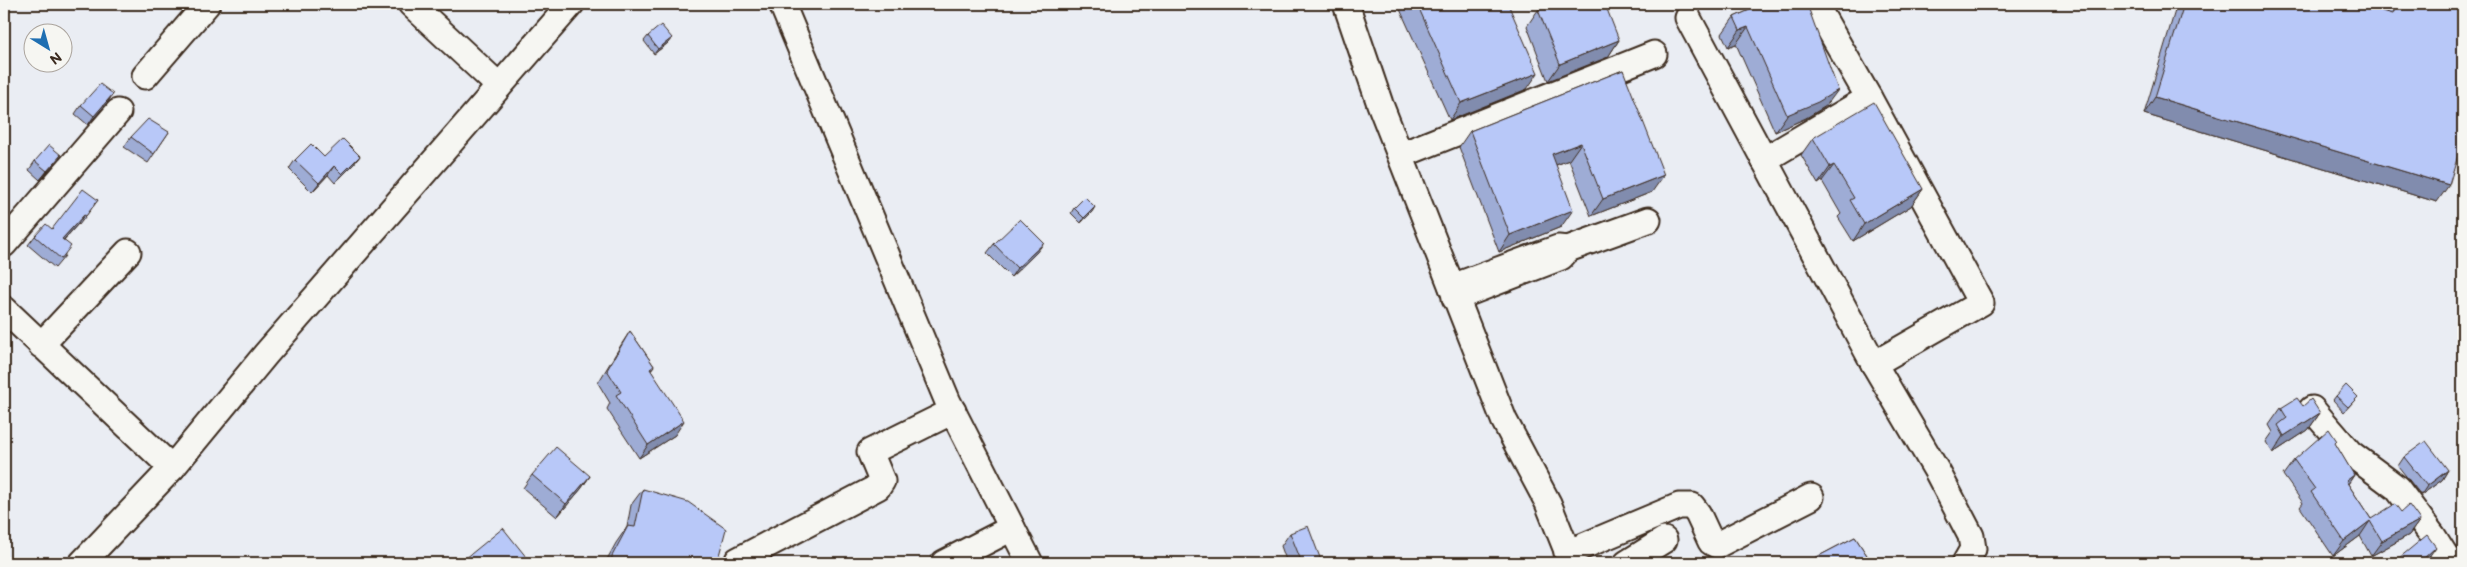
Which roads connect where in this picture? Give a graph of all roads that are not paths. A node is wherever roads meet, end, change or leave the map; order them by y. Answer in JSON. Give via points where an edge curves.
{"nodes":[{"id":1,"x":206,"y":4,"type":"edge"},
{"id":2,"x":411,"y":4,"type":"edge"},
{"id":3,"x":571,"y":4,"type":"edge"},
{"id":4,"x":782,"y":4,"type":"edge"},
{"id":5,"x":1815,"y":4,"type":"edge"},
{"id":6,"x":1346,"y":5,"type":"edge"},
{"id":7,"x":1688,"y":18,"type":"dead end"},
{"id":8,"x":1654,"y":54,"type":"dead end"},
{"id":9,"x":146,"y":76,"type":"dead end"},
{"id":10,"x":499,"y":86,"type":"junction"},
{"id":11,"x":1870,"y":98,"type":"junction"},
{"id":12,"x":118,"y":112,"type":"dead end"},
{"id":13,"x":1401,"y":155,"type":"junction"},
{"id":14,"x":1764,"y":160,"type":"junction"},
{"id":15,"x":1648,"y":220,"type":"dead end"},
{"id":16,"x":4,"y":244,"type":"edge"},
{"id":17,"x":128,"y":252,"type":"dead end"},
{"id":18,"x":1454,"y":292,"type":"junction"},
{"id":19,"x":4,"y":309,"type":"edge"},
{"id":20,"x":42,"y":345,"type":"junction"},
{"id":21,"x":1874,"y":364,"type":"junction"},
{"id":22,"x":2312,"y":409,"type":"edge"},
{"id":23,"x":952,"y":411,"type":"junction"},
{"id":24,"x":172,"y":468,"type":"junction"},
{"id":25,"x":1811,"y":497,"type":"dead end"},
{"id":26,"x":1012,"y":528,"type":"junction"},
{"id":27,"x":1614,"y":533,"type":"junction"},
{"id":28,"x":1664,"y":540,"type":"dead end"},
{"id":29,"x":1569,"y":558,"type":"edge"},
{"id":30,"x":738,"y":560,"type":"dead end"},
{"id":31,"x":1627,"y":562,"type":"edge"},
{"id":32,"x":82,"y":563,"type":"edge"},
{"id":33,"x":944,"y":563,"type":"edge"},
{"id":34,"x":1030,"y":563,"type":"edge"},
{"id":35,"x":1965,"y":563,"type":"edge"},
{"id":36,"x":2450,"y":563,"type":"edge"}],
"edges":[{"from":1,"to":9,"type":"street"},
{"from":2,"to":10,"type":"street"},
{"from":3,"to":10,"type":"street"},
{"from":4,"to":23,"type":"street"},
{"from":5,"to":11,"type":"street"},
{"from":6,"to":13,"type":"street"},
{"from":7,"to":14,"type":"street"},
{"from":8,"to":13,"type":"street"},
{"from":10,"to":24,"type":"street","via":[[266,354]]},
{"from":11,"to":14,"type":"street"},
{"from":11,"to":21,"type":"street","via":[[1981,303]]},
{"from":12,"to":16,"type":"street"},
{"from":13,"to":18,"type":"street"},
{"from":14,"to":21,"type":"street"},
{"from":15,"to":18,"type":"street","via":[[1568,249],[1558,248]]},
{"from":17,"to":20,"type":"street"},
{"from":18,"to":29,"type":"street","via":[[1504,420],[1548,503]]},
{"from":19,"to":20,"type":"street"},
{"from":20,"to":24,"type":"street"},
{"from":21,"to":35,"type":"street","via":[[1971,536],[1973,549]]},
{"from":22,"to":36,"type":"street","via":[[2350,453],[2397,488],[2434,536]]},
{"from":23,"to":26,"type":"street"},
{"from":23,"to":30,"type":"street","via":[[870,452],[882,481],[878,487]]},
{"from":24,"to":32,"type":"street"},
{"from":25,"to":27,"type":"street","via":[[1718,545],[1711,542],[1692,506],[1679,506]]},
{"from":26,"to":33,"type":"street"},
{"from":26,"to":34,"type":"street"},
{"from":27,"to":29,"type":"street"},
{"from":27,"to":31,"type":"street"},
{"from":28,"to":31,"type":"street"}]}
